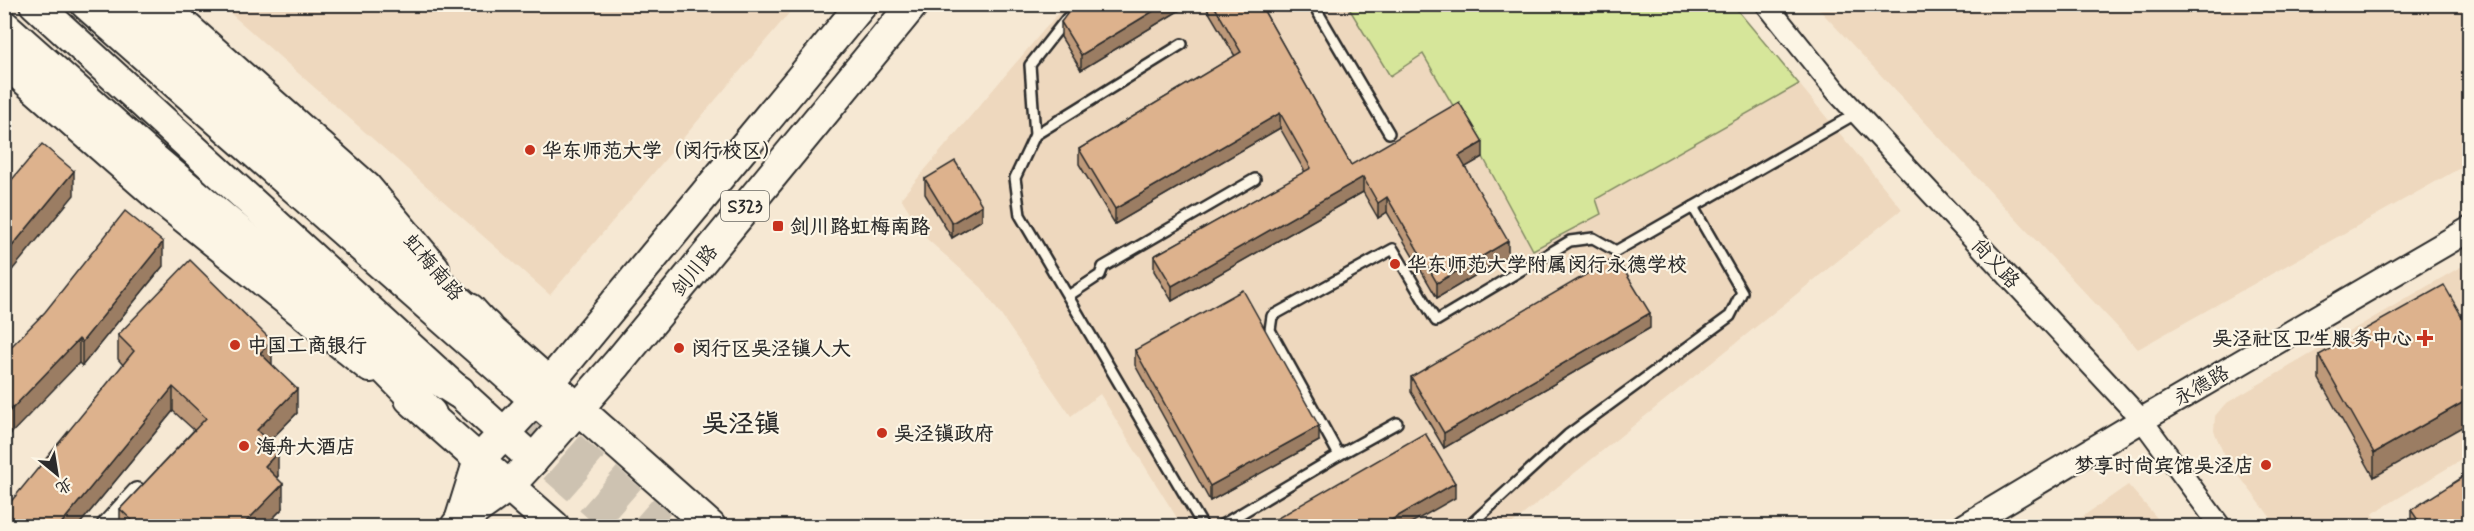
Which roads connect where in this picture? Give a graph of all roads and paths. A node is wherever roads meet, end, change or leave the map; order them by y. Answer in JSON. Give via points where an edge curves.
{"nodes":[{"id":1,"x":35,"y":4,"type":"edge"},
{"id":2,"x":86,"y":4,"type":"edge"},
{"id":3,"x":122,"y":4,"type":"edge"},
{"id":4,"x":160,"y":4,"type":"edge"},
{"id":5,"x":862,"y":4,"type":"edge"},
{"id":6,"x":913,"y":4,"type":"edge"},
{"id":7,"x":1089,"y":4,"type":"edge"},
{"id":8,"x":1313,"y":4,"type":"edge"},
{"id":9,"x":1766,"y":4,"type":"edge"},
{"id":10,"x":4,"y":27,"type":"edge"},
{"id":11,"x":1182,"y":44,"type":"dead end"},
{"id":12,"x":4,"y":61,"type":"edge"},
{"id":13,"x":1857,"y":112,"type":"junction"},
{"id":14,"x":1389,"y":133,"type":"dead end"},
{"id":15,"x":1035,"y":135,"type":"junction"},
{"id":16,"x":1256,"y":179,"type":"dead end"},
{"id":17,"x":1693,"y":207,"type":"junction"},
{"id":18,"x":2469,"y":229,"type":"edge"},
{"id":19,"x":1068,"y":297,"type":"junction"},
{"id":20,"x":320,"y":301,"type":"junction"},
{"id":21,"x":486,"y":327,"type":"junction"},
{"id":22,"x":542,"y":391,"type":"junction"},
{"id":23,"x":459,"y":392,"type":"junction"},
{"id":24,"x":430,"y":414,"type":"junction"},
{"id":25,"x":571,"y":417,"type":"junction"},
{"id":26,"x":2142,"y":420,"type":"junction"},
{"id":27,"x":1397,"y":423,"type":"dead end"},
{"id":28,"x":503,"y":433,"type":"junction"},
{"id":29,"x":1339,"y":455,"type":"junction"},
{"id":30,"x":479,"y":460,"type":"junction"},
{"id":31,"x":533,"y":460,"type":"junction"},
{"id":32,"x":151,"y":478,"type":"edge"},
{"id":33,"x":509,"y":486,"type":"junction"},
{"id":34,"x":458,"y":524,"type":"edge"},
{"id":35,"x":107,"y":526,"type":"edge"},
{"id":36,"x":554,"y":526,"type":"edge"},
{"id":37,"x":711,"y":526,"type":"edge"},
{"id":38,"x":1203,"y":526,"type":"edge"},
{"id":39,"x":1220,"y":526,"type":"edge"},
{"id":40,"x":1469,"y":526,"type":"edge"},
{"id":41,"x":1965,"y":526,"type":"edge"},
{"id":42,"x":2220,"y":526,"type":"edge"}],
"edges":[{"from":1,"to":23,"type":"main road"},
{"from":2,"to":22,"type":"main road","name":"虹梅南路"},
{"from":3,"to":21,"type":"highway"},
{"from":4,"to":21,"type":"main road","name":"虹梅南路","via":[[366,187]]},
{"from":5,"to":22,"type":"main road","name":"剑川路"},
{"from":6,"to":25,"type":"main road","name":"剑川路","number":"S323"},
{"from":7,"to":15,"type":"lane","via":[[1067,18],[1030,64]]},
{"from":8,"to":14,"type":"lane"},
{"from":9,"to":13,"type":"street","name":"尚义路"},
{"from":10,"to":20,"type":"highway"},
{"from":11,"to":15,"type":"lane"},
{"from":12,"to":24,"type":"main road","via":[[159,197]]},
{"from":13,"to":17,"type":"lane"},
{"from":13,"to":26,"type":"street","name":"尚义路"},
{"from":15,"to":19,"type":"lane","via":[[1016,178],[1020,215]]},
{"from":16,"to":19,"type":"lane","via":[[1103,267],[1100,275]]},
{"from":17,"to":29,"type":"lane","via":[[1616,251],[1593,238],[1570,241],[1436,321],[1393,249],[1272,316],[1270,330]]},
{"from":17,"to":40,"type":"lane","via":[[1742,292],[1730,316],[1568,435]]},
{"from":18,"to":26,"type":"street","name":"永德路"},
{"from":19,"to":38,"type":"lane"},
{"from":20,"to":23,"type":"highway"},
{"from":20,"to":24,"type":"highway"},
{"from":21,"to":22,"type":"main road","name":"虹梅南路"},
{"from":22,"to":25,"type":"main road","name":"虹梅南路"},
{"from":22,"to":28,"type":"main road","name":"剑川路"},
{"from":23,"to":28,"type":"main road"},
{"from":24,"to":30,"type":"main road"},
{"from":25,"to":31,"type":"main road","name":"剑川路","number":"S323"},
{"from":25,"to":37,"type":"main road","name":"虹梅南路"},
{"from":26,"to":41,"type":"street","name":"永德路"},
{"from":26,"to":42,"type":"street","name":"尚义路"},
{"from":27,"to":29,"type":"lane"},
{"from":28,"to":30,"type":"main road","name":"剑川路"},
{"from":28,"to":31,"type":"main road"},
{"from":29,"to":39,"type":"lane"},
{"from":30,"to":33,"type":"main road"},
{"from":30,"to":34,"type":"main road","name":"剑川路"},
{"from":31,"to":33,"type":"main road","name":"剑川路","number":"S323"},
{"from":32,"to":35,"type":"street"},
{"from":33,"to":34,"type":"main road","name":"剑川路","number":"S323"},
{"from":33,"to":36,"type":"main road"}]}
